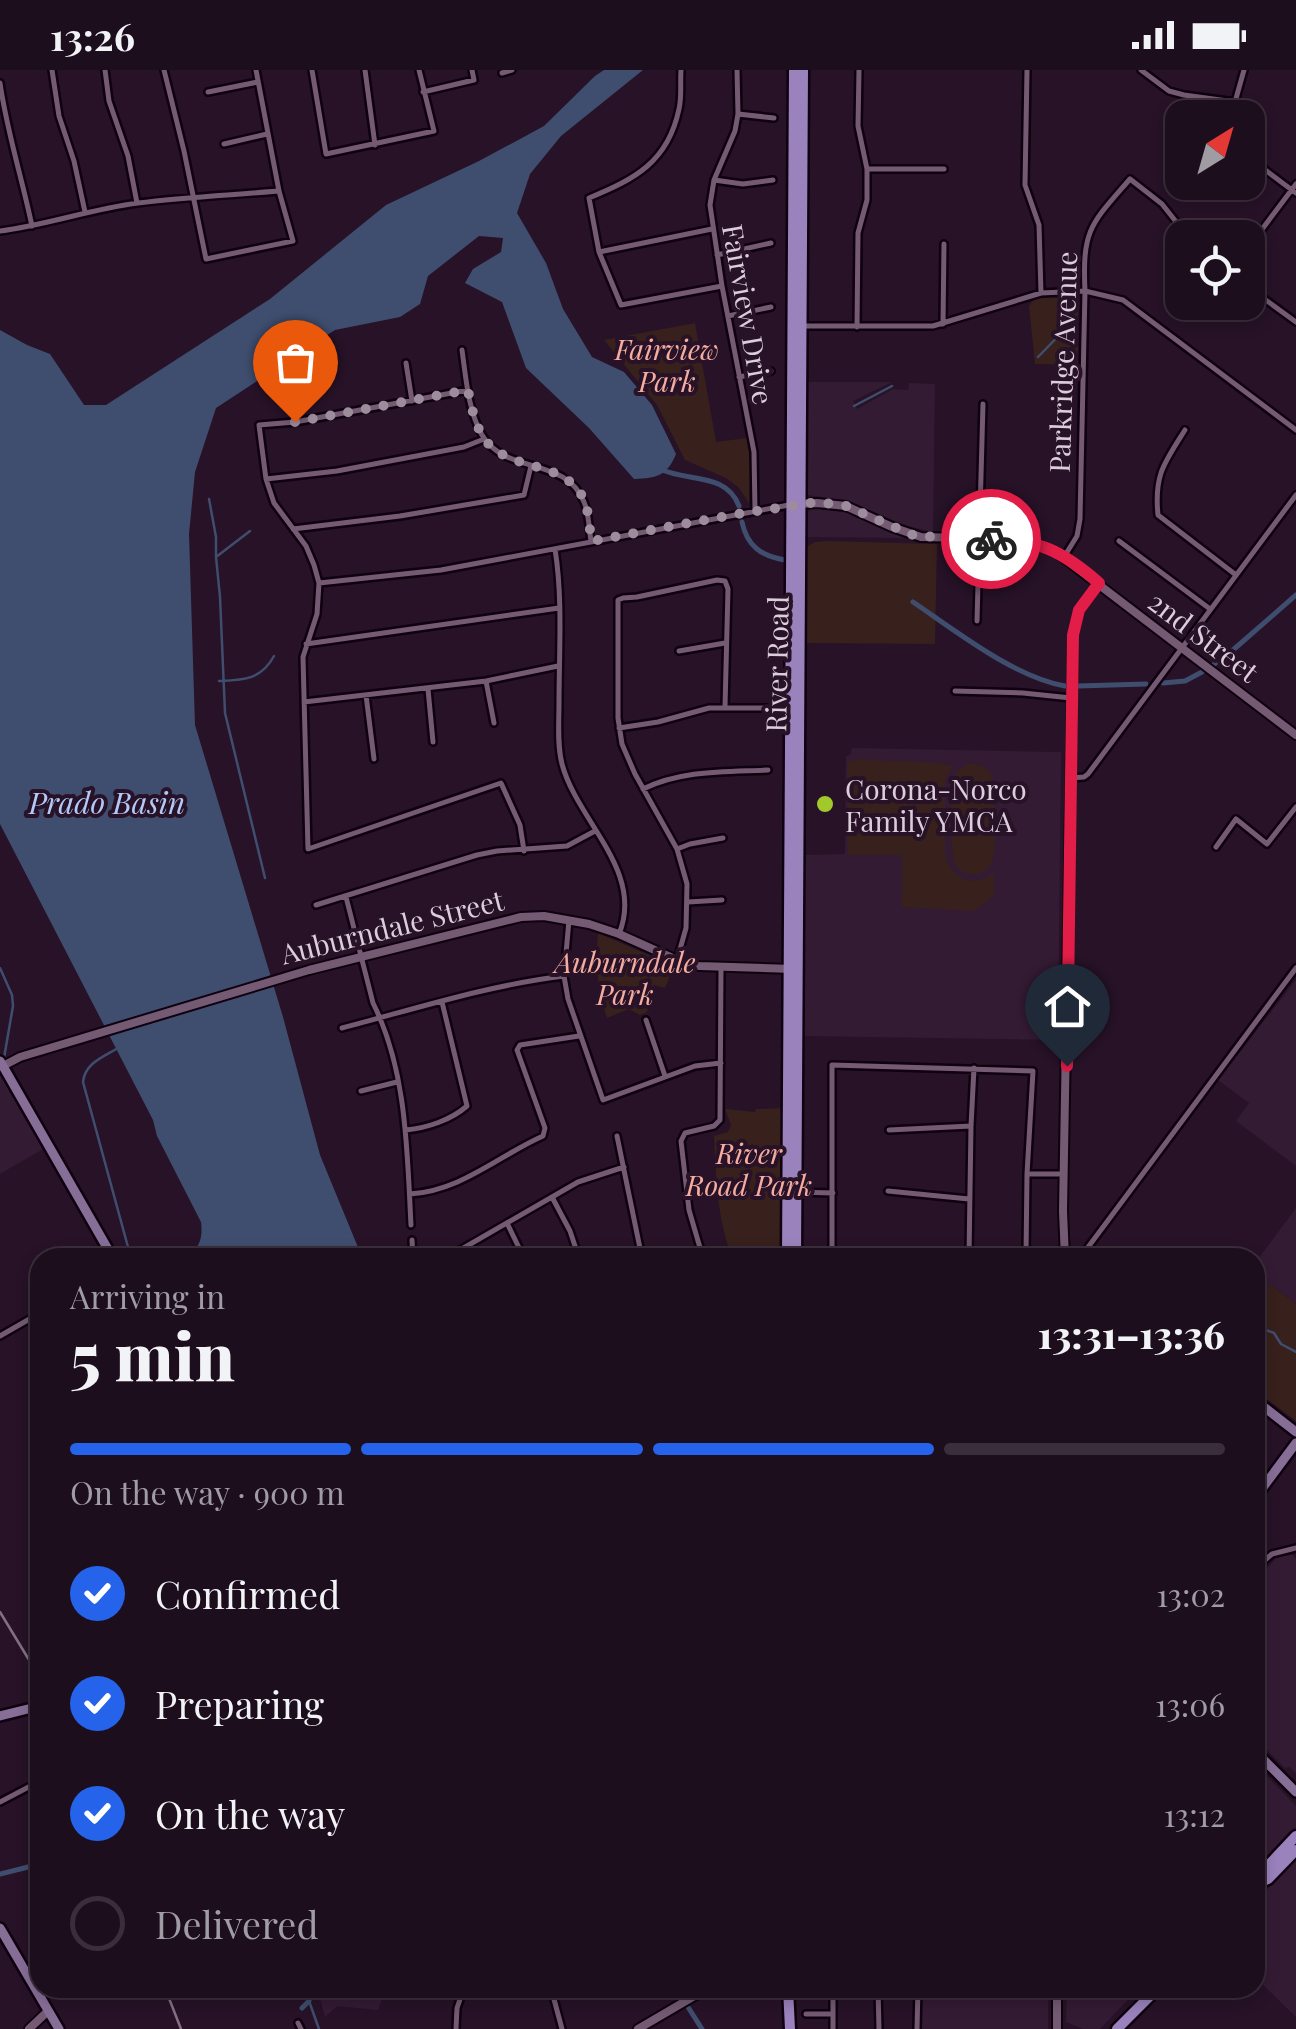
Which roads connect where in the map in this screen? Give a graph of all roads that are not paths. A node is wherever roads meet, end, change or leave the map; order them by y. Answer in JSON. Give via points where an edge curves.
{"nodes":[{"id":1,"x":52,"y":70,"type":"edge"},
{"id":2,"x":104,"y":70,"type":"edge"},
{"id":3,"x":164,"y":70,"type":"edge"},
{"id":4,"x":256,"y":70,"type":"edge"},
{"id":5,"x":312,"y":70,"type":"edge"},
{"id":6,"x":365,"y":70,"type":"edge"},
{"id":7,"x":419,"y":70,"type":"edge"},
{"id":8,"x":472,"y":70,"type":"edge"},
{"id":9,"x":512,"y":70,"type":"edge"},
{"id":10,"x":681,"y":70,"type":"edge"},
{"id":11,"x":738,"y":70,"type":"edge"},
{"id":12,"x":794,"y":70,"type":"edge"},
{"id":13,"x":804,"y":70,"type":"edge"},
{"id":14,"x":859,"y":70,"type":"edge"},
{"id":15,"x":1028,"y":70,"type":"edge"},
{"id":16,"x":1141,"y":70,"type":"edge"},
{"id":17,"x":1244,"y":70,"type":"edge"},
{"id":18,"x":502,"y":74,"type":"dead end"},
{"id":19,"x":258,"y":82,"type":"junction"},
{"id":20,"x":0,"y":83,"type":"edge"},
{"id":21,"x":208,"y":92,"type":"dead end"},
{"id":22,"x":423,"y":92,"type":"junction"},
{"id":23,"x":1220,"y":100,"type":"edge"},
{"id":24,"x":1235,"y":100,"type":"edge"},
{"id":25,"x":738,"y":114,"type":"junction"},
{"id":26,"x":774,"y":118,"type":"dead end"},
{"id":27,"x":267,"y":134,"type":"junction"},
{"id":28,"x":224,"y":144,"type":"dead end"},
{"id":29,"x":375,"y":144,"type":"junction"},
{"id":30,"x":867,"y":168,"type":"junction"},
{"id":31,"x":944,"y":169,"type":"dead end"},
{"id":32,"x":1265,"y":170,"type":"edge"},
{"id":33,"x":714,"y":180,"type":"junction"},
{"id":34,"x":773,"y":180,"type":"dead end"},
{"id":35,"x":1295,"y":189,"type":"edge"},
{"id":36,"x":279,"y":192,"type":"junction"},
{"id":37,"x":194,"y":198,"type":"junction"},
{"id":38,"x":137,"y":204,"type":"junction"},
{"id":39,"x":86,"y":212,"type":"junction"},
{"id":40,"x":1175,"y":220,"type":"edge"},
{"id":41,"x":32,"y":227,"type":"junction"},
{"id":42,"x":1265,"y":227,"type":"edge"},
{"id":43,"x":712,"y":229,"type":"junction"},
{"id":44,"x":0,"y":232,"type":"edge"},
{"id":45,"x":771,"y":243,"type":"dead end"},
{"id":46,"x":944,"y":244,"type":"dead end"},
{"id":47,"x":599,"y":252,"type":"junction"},
{"id":48,"x":717,"y":255,"type":"junction"},
{"id":49,"x":722,"y":286,"type":"junction"},
{"id":50,"x":1085,"y":291,"type":"junction"},
{"id":51,"x":1041,"y":292,"type":"junction"},
{"id":52,"x":1265,"y":299,"type":"edge"},
{"id":53,"x":771,"y":307,"type":"dead end"},
{"id":54,"x":728,"y":316,"type":"junction"},
{"id":55,"x":1296,"y":322,"type":"edge"},
{"id":56,"x":943,"y":324,"type":"junction"},
{"id":57,"x":801,"y":326,"type":"junction"},
{"id":58,"x":857,"y":327,"type":"junction"},
{"id":59,"x":462,"y":350,"type":"dead end"},
{"id":60,"x":406,"y":363,"type":"dead end"},
{"id":61,"x":771,"y":371,"type":"dead end"},
{"id":62,"x":739,"y":377,"type":"junction"},
{"id":63,"x":468,"y":390,"type":"junction"},
{"id":64,"x":412,"y":400,"type":"junction"},
{"id":65,"x":983,"y":404,"type":"dead end"},
{"id":66,"x":1184,"y":430,"type":"dead end"},
{"id":67,"x":1296,"y":430,"type":"edge"},
{"id":68,"x":484,"y":439,"type":"junction"},
{"id":69,"x":531,"y":466,"type":"junction"},
{"id":70,"x":266,"y":479,"type":"junction"},
{"id":71,"x":1296,"y":495,"type":"edge"},
{"id":72,"x":796,"y":504,"type":"junction"},
{"id":73,"x":755,"y":510,"type":"junction"},
{"id":74,"x":293,"y":529,"type":"junction"},
{"id":75,"x":980,"y":538,"type":"junction"},
{"id":76,"x":1119,"y":540,"type":"dead end"},
{"id":77,"x":592,"y":541,"type":"junction"},
{"id":78,"x":555,"y":548,"type":"junction"},
{"id":79,"x":1064,"y":557,"type":"junction"},
{"id":80,"x":1236,"y":574,"type":"junction"},
{"id":81,"x":1099,"y":583,"type":"junction"},
{"id":82,"x":319,"y":584,"type":"junction"},
{"id":83,"x":559,"y":608,"type":"junction"},
{"id":84,"x":1210,"y":609,"type":"junction"},
{"id":85,"x":977,"y":622,"type":"dead end"},
{"id":86,"x":725,"y":643,"type":"junction"},
{"id":87,"x":306,"y":644,"type":"junction"},
{"id":88,"x":1182,"y":648,"type":"junction"},
{"id":89,"x":679,"y":652,"type":"dead end"},
{"id":90,"x":559,"y":666,"type":"junction"},
{"id":91,"x":486,"y":681,"type":"junction"},
{"id":92,"x":428,"y":688,"type":"junction"},
{"id":93,"x":954,"y":691,"type":"dead end"},
{"id":94,"x":1071,"y":694,"type":"junction"},
{"id":95,"x":366,"y":695,"type":"junction"},
{"id":96,"x":304,"y":702,"type":"junction"},
{"id":97,"x":725,"y":707,"type":"junction"},
{"id":98,"x":794,"y":708,"type":"junction"},
{"id":99,"x":494,"y":724,"type":"dead end"},
{"id":100,"x":619,"y":728,"type":"junction"},
{"id":101,"x":1295,"y":732,"type":"edge"},
{"id":102,"x":433,"y":742,"type":"dead end"},
{"id":103,"x":374,"y":759,"type":"dead end"},
{"id":104,"x":768,"y":770,"type":"dead end"},
{"id":105,"x":1070,"y":778,"type":"junction"},
{"id":106,"x":643,"y":789,"type":"junction"},
{"id":107,"x":1296,"y":807,"type":"edge"},
{"id":108,"x":596,"y":831,"type":"junction"},
{"id":109,"x":723,"y":838,"type":"dead end"},
{"id":110,"x":1216,"y":847,"type":"dead end"},
{"id":111,"x":678,"y":850,"type":"junction"},
{"id":112,"x":524,"y":851,"type":"junction"},
{"id":113,"x":346,"y":897,"type":"junction"},
{"id":114,"x":722,"y":900,"type":"dead end"},
{"id":115,"x":688,"y":902,"type":"junction"},
{"id":116,"x":316,"y":905,"type":"dead end"},
{"id":117,"x":569,"y":920,"type":"junction"},
{"id":118,"x":619,"y":934,"type":"junction"},
{"id":119,"x":360,"y":956,"type":"junction"},
{"id":120,"x":677,"y":960,"type":"junction"},
{"id":121,"x":721,"y":968,"type":"junction"},
{"id":122,"x":1296,"y":968,"type":"edge"},
{"id":123,"x":792,"y":969,"type":"junction"},
{"id":124,"x":564,"y":976,"type":"junction"},
{"id":125,"x":442,"y":1002,"type":"junction"},
{"id":126,"x":380,"y":1018,"type":"junction"},
{"id":127,"x":646,"y":1020,"type":"dead end"},
{"id":128,"x":342,"y":1028,"type":"dead end"},
{"id":129,"x":579,"y":1036,"type":"junction"},
{"id":130,"x":2,"y":1064,"type":"edge"},
{"id":131,"x":721,"y":1064,"type":"junction"},
{"id":132,"x":974,"y":1068,"type":"junction"},
{"id":133,"x":665,"y":1076,"type":"junction"},
{"id":134,"x":397,"y":1082,"type":"junction"},
{"id":135,"x":360,"y":1091,"type":"dead end"},
{"id":136,"x":970,"y":1126,"type":"junction"},
{"id":137,"x":406,"y":1130,"type":"junction"},
{"id":138,"x":889,"y":1130,"type":"dead end"},
{"id":139,"x":617,"y":1136,"type":"dead end"},
{"id":140,"x":624,"y":1167,"type":"junction"},
{"id":141,"x":1027,"y":1174,"type":"junction"},
{"id":142,"x":1066,"y":1174,"type":"junction"},
{"id":143,"x":888,"y":1191,"type":"dead end"},
{"id":144,"x":792,"y":1192,"type":"junction"},
{"id":145,"x":410,"y":1194,"type":"junction"},
{"id":146,"x":833,"y":1194,"type":"junction"},
{"id":147,"x":552,"y":1196,"type":"junction"},
{"id":148,"x":970,"y":1199,"type":"junction"},
{"id":149,"x":507,"y":1222,"type":"junction"},
{"id":150,"x":411,"y":1225,"type":"dead end"},
{"id":151,"x":412,"y":1240,"type":"dead end"},
{"id":152,"x":107,"y":1248,"type":"edge"},
{"id":153,"x":412,"y":1248,"type":"edge"},
{"id":154,"x":463,"y":1248,"type":"edge"},
{"id":155,"x":519,"y":1248,"type":"edge"},
{"id":156,"x":576,"y":1248,"type":"edge"},
{"id":157,"x":640,"y":1248,"type":"edge"},
{"id":158,"x":700,"y":1248,"type":"edge"},
{"id":159,"x":787,"y":1248,"type":"edge"},
{"id":160,"x":795,"y":1248,"type":"edge"},
{"id":161,"x":832,"y":1248,"type":"edge"},
{"id":162,"x":969,"y":1248,"type":"edge"},
{"id":163,"x":1026,"y":1248,"type":"edge"},
{"id":164,"x":1065,"y":1248,"type":"edge"},
{"id":165,"x":1087,"y":1248,"type":"edge"},
{"id":166,"x":30,"y":1319,"type":"edge"},
{"id":167,"x":0,"y":1336,"type":"edge"},
{"id":168,"x":1265,"y":1408,"type":"edge"},
{"id":169,"x":1296,"y":1432,"type":"edge"},
{"id":170,"x":1296,"y":1443,"type":"edge"},
{"id":171,"x":1265,"y":1485,"type":"edge"},
{"id":172,"x":1296,"y":1548,"type":"edge"},
{"id":173,"x":1265,"y":1559,"type":"edge"},
{"id":174,"x":30,"y":1708,"type":"edge"},
{"id":175,"x":0,"y":1716,"type":"edge"},
{"id":176,"x":1265,"y":1761,"type":"edge"},
{"id":177,"x":30,"y":1785,"type":"edge"},
{"id":178,"x":1296,"y":1792,"type":"edge"},
{"id":179,"x":0,"y":1802,"type":"edge"},
{"id":180,"x":1296,"y":1836,"type":"edge"},
{"id":181,"x":1296,"y":1850,"type":"edge"},
{"id":182,"x":1265,"y":1869,"type":"edge"},
{"id":183,"x":1265,"y":1880,"type":"edge"},
{"id":184,"x":0,"y":1928,"type":"edge"},
{"id":185,"x":30,"y":1980,"type":"edge"},
{"id":186,"x":40,"y":1998,"type":"edge"},
{"id":187,"x":461,"y":1998,"type":"edge"},
{"id":188,"x":554,"y":1998,"type":"edge"},
{"id":189,"x":691,"y":1998,"type":"edge"},
{"id":190,"x":788,"y":1998,"type":"edge"},
{"id":191,"x":833,"y":1998,"type":"edge"},
{"id":192,"x":878,"y":1998,"type":"edge"},
{"id":193,"x":918,"y":1998,"type":"edge"},
{"id":194,"x":1057,"y":1998,"type":"edge"},
{"id":195,"x":1148,"y":1998,"type":"edge"},
{"id":196,"x":48,"y":2011,"type":"junction"},
{"id":197,"x":806,"y":2014,"type":"dead end"},
{"id":198,"x":833,"y":2014,"type":"junction"},
{"id":199,"x":640,"y":2028,"type":"edge"},
{"id":200,"x":29,"y":2029,"type":"edge"},
{"id":201,"x":59,"y":2029,"type":"edge"},
{"id":202,"x":456,"y":2029,"type":"edge"},
{"id":203,"x":562,"y":2029,"type":"edge"},
{"id":204,"x":790,"y":2029,"type":"edge"},
{"id":205,"x":832,"y":2029,"type":"edge"},
{"id":206,"x":878,"y":2029,"type":"edge"},
{"id":207,"x":917,"y":2029,"type":"edge"},
{"id":208,"x":1057,"y":2029,"type":"edge"},
{"id":209,"x":1118,"y":2029,"type":"edge"}],
"edges":[{"from":1,"to":39,"type":"street"},
{"from":2,"to":38,"type":"street"},
{"from":3,"to":37,"type":"street"},
{"from":4,"to":19,"type":"street"},
{"from":5,"to":29,"type":"street","via":[[326,154]]},
{"from":6,"to":29,"type":"street"},
{"from":7,"to":22,"type":"street"},
{"from":8,"to":22,"type":"street","via":[[474,80]]},
{"from":9,"to":18,"type":"street"},
{"from":10,"to":47,"type":"street","via":[[670,139],[651,164],[589,198]]},
{"from":11,"to":25,"type":"street","name":"Fairview Drive"},
{"from":12,"to":72,"type":"main road","name":"River Road"},
{"from":13,"to":57,"type":"main road","name":"River Road"},
{"from":14,"to":30,"type":"street","via":[[858,126]]},
{"from":15,"to":51,"type":"street","via":[[1026,185],[1040,225]]},
{"from":16,"to":23,"type":"street","via":[[1169,91]]},
{"from":17,"to":24,"type":"street"},
{"from":19,"to":21,"type":"street"},
{"from":19,"to":27,"type":"street"},
{"from":20,"to":41,"type":"street"},
{"from":22,"to":29,"type":"street","via":[[434,130]]},
{"from":25,"to":26,"type":"street"},
{"from":25,"to":33,"type":"street","name":"Fairview Drive"},
{"from":27,"to":28,"type":"street"},
{"from":27,"to":36,"type":"street"},
{"from":30,"to":31,"type":"street"},
{"from":30,"to":58,"type":"street"},
{"from":32,"to":35,"type":"street"},
{"from":33,"to":34,"type":"street"},
{"from":33,"to":43,"type":"street","name":"Fairview Drive"},
{"from":35,"to":42,"type":"street"},
{"from":36,"to":37,"type":"street"},
{"from":36,"to":37,"type":"street","via":[[292,241],[206,259]]},
{"from":37,"to":38,"type":"street"},
{"from":38,"to":39,"type":"street"},
{"from":39,"to":41,"type":"street"},
{"from":40,"to":50,"type":"street","name":"Parkridge Avenue","via":[[1130,179],[1094,220],[1083,256]]},
{"from":41,"to":44,"type":"street"},
{"from":43,"to":47,"type":"street"},
{"from":43,"to":48,"type":"street","name":"Fairview Drive"},
{"from":45,"to":48,"type":"street"},
{"from":46,"to":56,"type":"street"},
{"from":47,"to":49,"type":"street","via":[[621,305]]},
{"from":48,"to":49,"type":"street","name":"Fairview Drive"},
{"from":49,"to":54,"type":"street","name":"Fairview Drive"},
{"from":50,"to":51,"type":"street"},
{"from":50,"to":67,"type":"street","via":[[1123,300]]},
{"from":50,"to":79,"type":"street","name":"Parkridge Avenue","via":[[1080,519]]},
{"from":51,"to":56,"type":"street"},
{"from":52,"to":55,"type":"street"},
{"from":53,"to":54,"type":"street"},
{"from":54,"to":62,"type":"street","name":"Fairview Drive"},
{"from":56,"to":58,"type":"street"},
{"from":57,"to":58,"type":"street"},
{"from":57,"to":72,"type":"main road","name":"River Road"},
{"from":59,"to":63,"type":"street"},
{"from":60,"to":64,"type":"street"},
{"from":61,"to":62,"type":"street"},
{"from":62,"to":73,"type":"street","name":"Fairview Drive","via":[[754,452]]},
{"from":63,"to":64,"type":"street"},
{"from":63,"to":68,"type":"street"},
{"from":64,"to":70,"type":"street","via":[[259,425]]},
{"from":65,"to":75,"type":"street"},
{"from":66,"to":80,"type":"street","via":[[1158,476],[1158,515]]},
{"from":68,"to":69,"type":"street"},
{"from":68,"to":70,"type":"street"},
{"from":69,"to":74,"type":"street","via":[[524,495]]},
{"from":69,"to":77,"type":"street","via":[[562,475],[574,487]]},
{"from":70,"to":74,"type":"street"},
{"from":71,"to":80,"type":"street"},
{"from":72,"to":73,"type":"street"},
{"from":72,"to":75,"type":"street","name":"2nd Street","via":[[846,506],[917,536]]},
{"from":72,"to":98,"type":"main road","name":"River Road"},
{"from":73,"to":77,"type":"street"},
{"from":74,"to":82,"type":"street","via":[[311,554]]},
{"from":75,"to":79,"type":"street","name":"2nd Street","via":[[1029,541]]},
{"from":75,"to":85,"type":"street"},
{"from":76,"to":84,"type":"street"},
{"from":77,"to":78,"type":"street"},
{"from":78,"to":82,"type":"street"},
{"from":78,"to":83,"type":"street"},
{"from":79,"to":81,"type":"street","name":"2nd Street"},
{"from":80,"to":84,"type":"street"},
{"from":81,"to":88,"type":"street","name":"2nd Street"},
{"from":81,"to":94,"type":"street","via":[[1074,626]]},
{"from":82,"to":87,"type":"street"},
{"from":83,"to":87,"type":"street"},
{"from":83,"to":90,"type":"street"},
{"from":84,"to":88,"type":"street"},
{"from":86,"to":89,"type":"street"},
{"from":86,"to":97,"type":"street"},
{"from":86,"to":100,"type":"street","via":[[725,581],[618,600]]},
{"from":87,"to":96,"type":"street"},
{"from":88,"to":101,"type":"street","name":"2nd Street"},
{"from":88,"to":105,"type":"street","via":[[1088,774]]},
{"from":90,"to":91,"type":"street"},
{"from":90,"to":108,"type":"street","via":[[561,761]]},
{"from":91,"to":92,"type":"street"},
{"from":91,"to":99,"type":"street"},
{"from":92,"to":95,"type":"street"},
{"from":92,"to":102,"type":"street"},
{"from":93,"to":94,"type":"street"},
{"from":94,"to":105,"type":"street"},
{"from":95,"to":96,"type":"street"},
{"from":95,"to":103,"type":"street"},
{"from":96,"to":112,"type":"street","via":[[308,849],[502,783]]},
{"from":97,"to":98,"type":"street"},
{"from":97,"to":100,"type":"street"},
{"from":98,"to":123,"type":"main road","name":"River Road"},
{"from":100,"to":106,"type":"street"},
{"from":104,"to":106,"type":"street","via":[[691,774]]},
{"from":105,"to":142,"type":"street"},
{"from":106,"to":111,"type":"street"},
{"from":107,"to":110,"type":"street","via":[[1267,844],[1236,819]]},
{"from":108,"to":112,"type":"street","via":[[567,846]]},
{"from":108,"to":118,"type":"street","via":[[624,888]]},
{"from":109,"to":111,"type":"street"},
{"from":111,"to":115,"type":"street"},
{"from":112,"to":113,"type":"street","via":[[478,856]]},
{"from":113,"to":116,"type":"street"},
{"from":113,"to":119,"type":"street"},
{"from":114,"to":115,"type":"street"},
{"from":115,"to":120,"type":"street"},
{"from":117,"to":118,"type":"street","name":"Auburndale Street"},
{"from":117,"to":119,"type":"street","name":"Auburndale Street","via":[[512,918]]},
{"from":117,"to":124,"type":"street"},
{"from":118,"to":120,"type":"street","name":"Auburndale Street"},
{"from":119,"to":126,"type":"street"},
{"from":119,"to":130,"type":"street","name":"Auburndale Street"},
{"from":120,"to":121,"type":"street","name":"Auburndale Street"},
{"from":121,"to":123,"type":"street","name":"Auburndale Street"},
{"from":121,"to":131,"type":"street"},
{"from":122,"to":165,"type":"street"},
{"from":123,"to":144,"type":"main road","name":"River Road"},
{"from":124,"to":125,"type":"street"},
{"from":124,"to":129,"type":"street"},
{"from":125,"to":126,"type":"street"},
{"from":125,"to":137,"type":"street","via":[[467,1106],[438,1123]]},
{"from":126,"to":128,"type":"street"},
{"from":126,"to":134,"type":"street"},
{"from":127,"to":133,"type":"street"},
{"from":129,"to":133,"type":"street","via":[[603,1100]]},
{"from":129,"to":145,"type":"street","via":[[517,1050],[546,1128],[543,1136],[467,1179]]},
{"from":130,"to":152,"type":"main road"},
{"from":131,"to":133,"type":"street"},
{"from":131,"to":158,"type":"street","via":[[720,1120],[681,1140]]},
{"from":132,"to":136,"type":"street"},
{"from":132,"to":141,"type":"street","via":[[1033,1071]]},
{"from":132,"to":146,"type":"street","via":[[832,1065]]},
{"from":134,"to":135,"type":"street"},
{"from":134,"to":137,"type":"street"},
{"from":136,"to":138,"type":"street"},
{"from":136,"to":148,"type":"street"},
{"from":137,"to":145,"type":"street"},
{"from":139,"to":140,"type":"street"},
{"from":140,"to":147,"type":"street"},
{"from":140,"to":157,"type":"street"},
{"from":141,"to":142,"type":"street"},
{"from":141,"to":163,"type":"street"},
{"from":142,"to":164,"type":"street"},
{"from":143,"to":148,"type":"street"},
{"from":144,"to":146,"type":"street"},
{"from":144,"to":159,"type":"main road","name":"River Road"},
{"from":144,"to":160,"type":"main road","name":"River Road"},
{"from":145,"to":150,"type":"street"},
{"from":146,"to":161,"type":"street"},
{"from":147,"to":149,"type":"street"},
{"from":147,"to":156,"type":"street"},
{"from":148,"to":162,"type":"street"},
{"from":149,"to":154,"type":"street"},
{"from":149,"to":155,"type":"street"},
{"from":151,"to":153,"type":"street"},
{"from":166,"to":167,"type":"street"},
{"from":168,"to":169,"type":"main road"},
{"from":170,"to":171,"type":"main road"},
{"from":172,"to":173,"type":"street"},
{"from":174,"to":175,"type":"main road"},
{"from":176,"to":178,"type":"main road"},
{"from":177,"to":179,"type":"street"},
{"from":180,"to":182,"type":"main road"},
{"from":181,"to":183,"type":"main road"},
{"from":184,"to":185,"type":"main road"},
{"from":186,"to":196,"type":"main road"},
{"from":187,"to":202,"type":"street"},
{"from":188,"to":203,"type":"street"},
{"from":189,"to":199,"type":"street"},
{"from":190,"to":204,"type":"main road"},
{"from":191,"to":198,"type":"street"},
{"from":192,"to":206,"type":"street"},
{"from":193,"to":207,"type":"street"},
{"from":194,"to":208,"type":"street"},
{"from":195,"to":209,"type":"main road"},
{"from":196,"to":200,"type":"street"},
{"from":196,"to":201,"type":"main road"},
{"from":197,"to":198,"type":"street"},
{"from":198,"to":205,"type":"street"}]}
